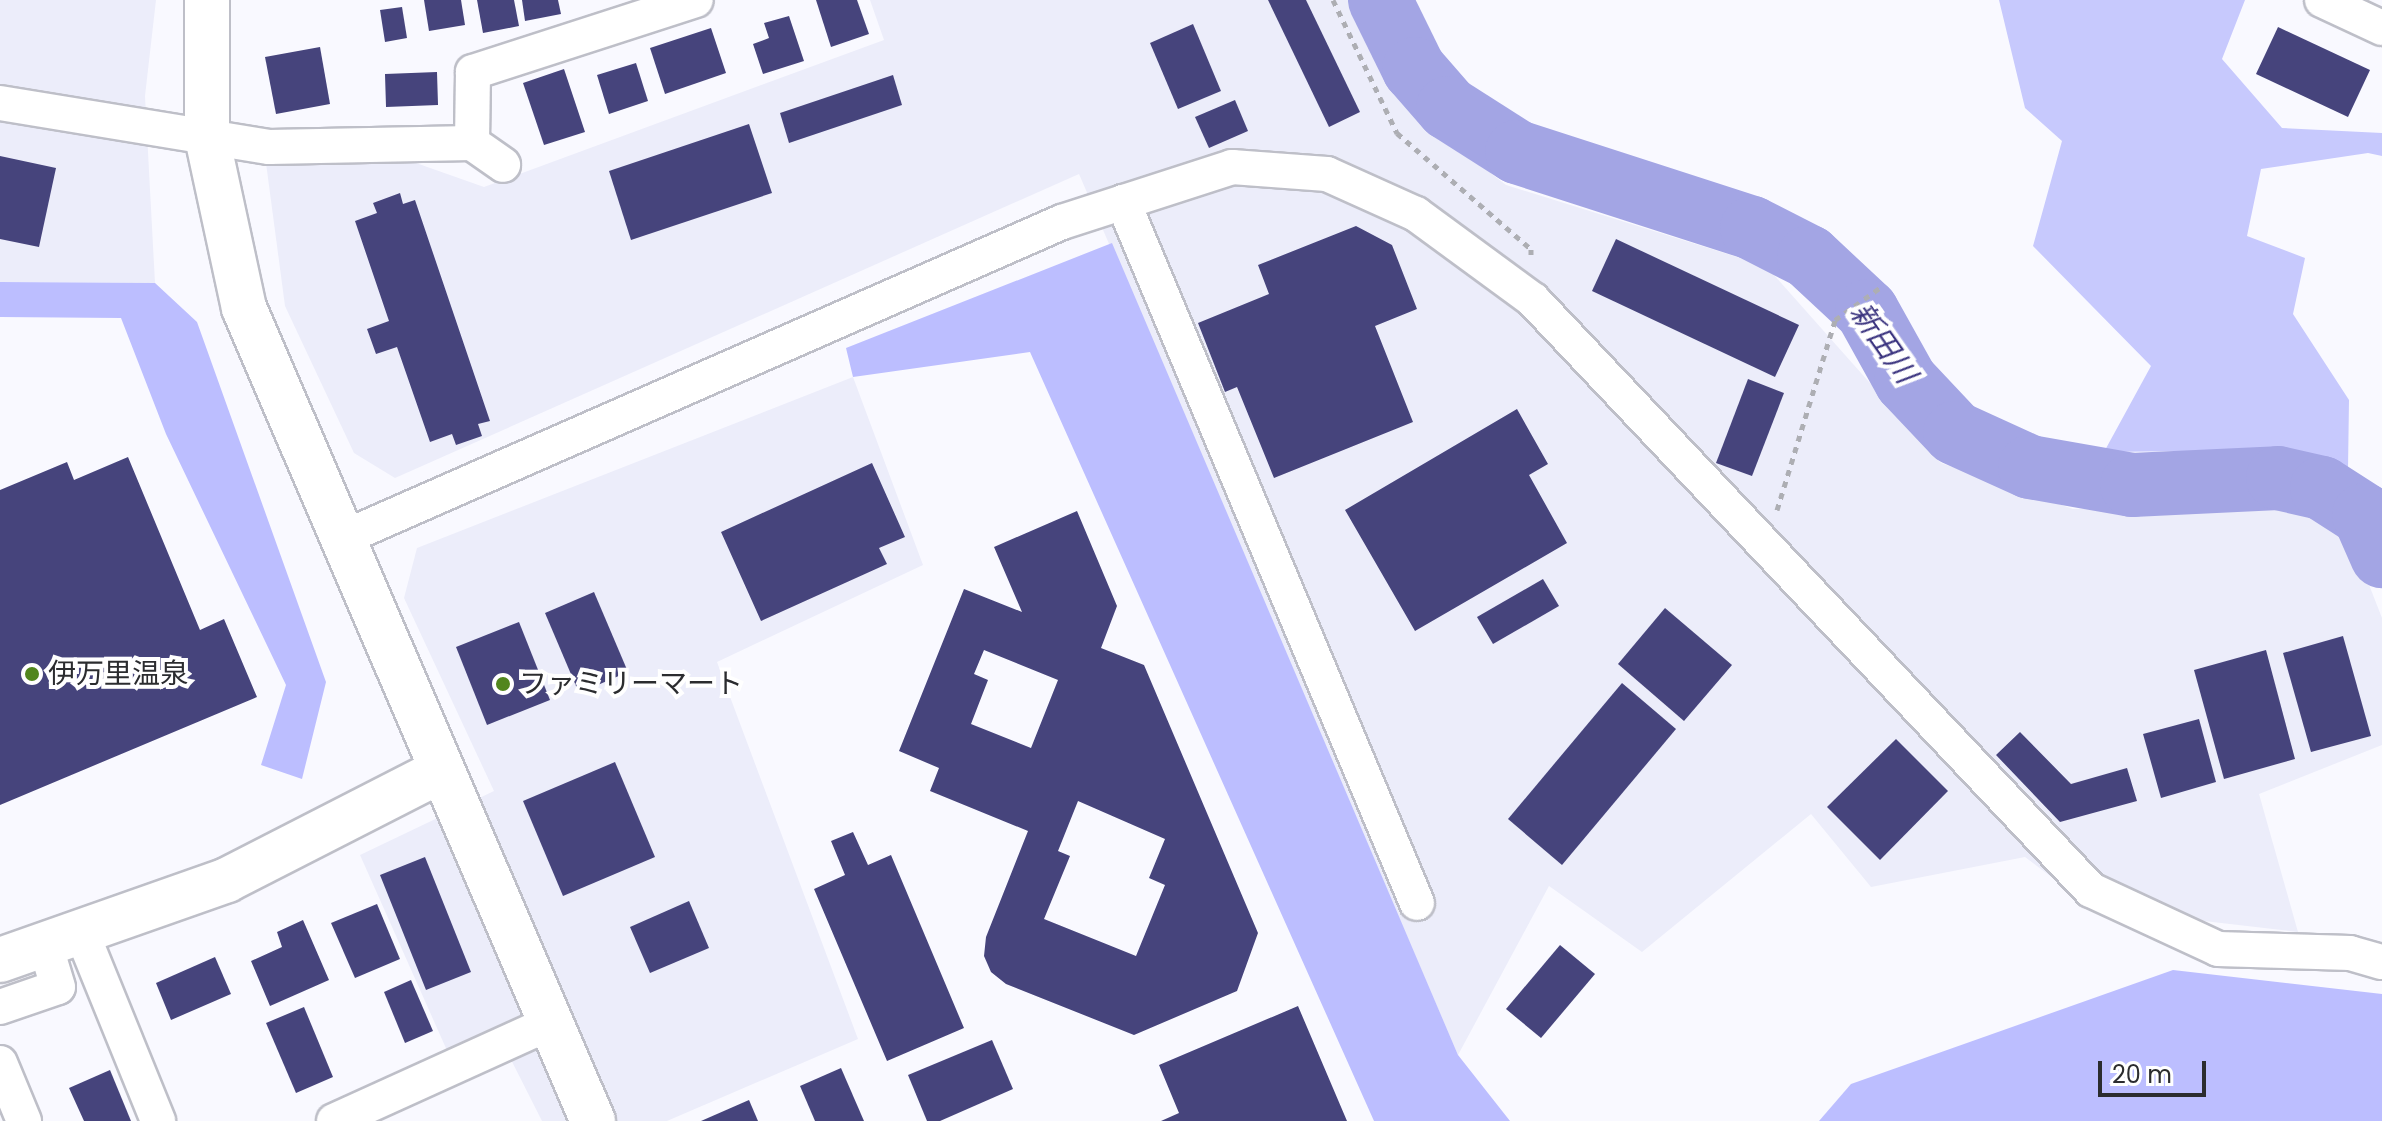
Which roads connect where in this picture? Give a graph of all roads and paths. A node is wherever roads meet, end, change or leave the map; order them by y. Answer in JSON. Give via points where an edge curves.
{"nodes":[{"id":1,"x":207,"y":0,"type":"edge"},
{"id":2,"x":696,"y":0,"type":"edge"},
{"id":3,"x":1333,"y":0,"type":"edge"},
{"id":4,"x":2322,"y":0,"type":"edge"},
{"id":5,"x":2382,"y":28,"type":"edge"},
{"id":6,"x":0,"y":103,"type":"edge"},
{"id":7,"x":207,"y":137,"type":"junction"},
{"id":8,"x":472,"y":143,"type":"junction"},
{"id":9,"x":503,"y":165,"type":"dead end"},
{"id":10,"x":1123,"y":202,"type":"junction"},
{"id":11,"x":1881,"y":287,"type":"dead end"},
{"id":12,"x":1533,"y":300,"type":"junction"},
{"id":13,"x":343,"y":538,"type":"junction"},
{"id":14,"x":1766,"y":548,"type":"junction"},
{"id":15,"x":440,"y":771,"type":"junction"},
{"id":16,"x":1417,"y":903,"type":"dead end"},
{"id":17,"x":63,"y":938,"type":"junction"},
{"id":18,"x":0,"y":960,"type":"edge"},
{"id":19,"x":2382,"y":962,"type":"edge"},
{"id":20,"x":0,"y":1007,"type":"edge"},
{"id":21,"x":550,"y":1023,"type":"junction"},
{"id":22,"x":0,"y":1063,"type":"edge"},
{"id":23,"x":24,"y":1121,"type":"edge"},
{"id":24,"x":158,"y":1121,"type":"edge"},
{"id":25,"x":334,"y":1121,"type":"edge"},
{"id":26,"x":593,"y":1121,"type":"edge"}],
"edges":[{"from":1,"to":7,"type":"street"},
{"from":2,"to":8,"type":"street","via":[[473,72]]},
{"from":3,"to":12,"type":"path","via":[[1397,133],[1531,249]]},
{"from":4,"to":5,"type":"street"},
{"from":6,"to":7,"type":"street"},
{"from":7,"to":8,"type":"street","via":[[269,147]]},
{"from":7,"to":13,"type":"street","via":[[244,308]]},
{"from":8,"to":9,"type":"street"},
{"from":10,"to":12,"type":"street","via":[[1232,167],[1327,174],[1416,214]]},
{"from":10,"to":13,"type":"street","via":[[1062,222]]},
{"from":10,"to":16,"type":"street"},
{"from":11,"to":14,"type":"path","via":[[1835,320]]},
{"from":12,"to":14,"type":"street"},
{"from":13,"to":15,"type":"street"},
{"from":14,"to":19,"type":"street","via":[[2091,890],[2218,949],[2350,953]]},
{"from":15,"to":17,"type":"street","via":[[227,880]]},
{"from":15,"to":21,"type":"street"},
{"from":17,"to":18,"type":"street"},
{"from":17,"to":20,"type":"street","via":[[58,987]]},
{"from":17,"to":24,"type":"street"},
{"from":21,"to":25,"type":"street"},
{"from":21,"to":26,"type":"street"},
{"from":22,"to":23,"type":"street"}]}
